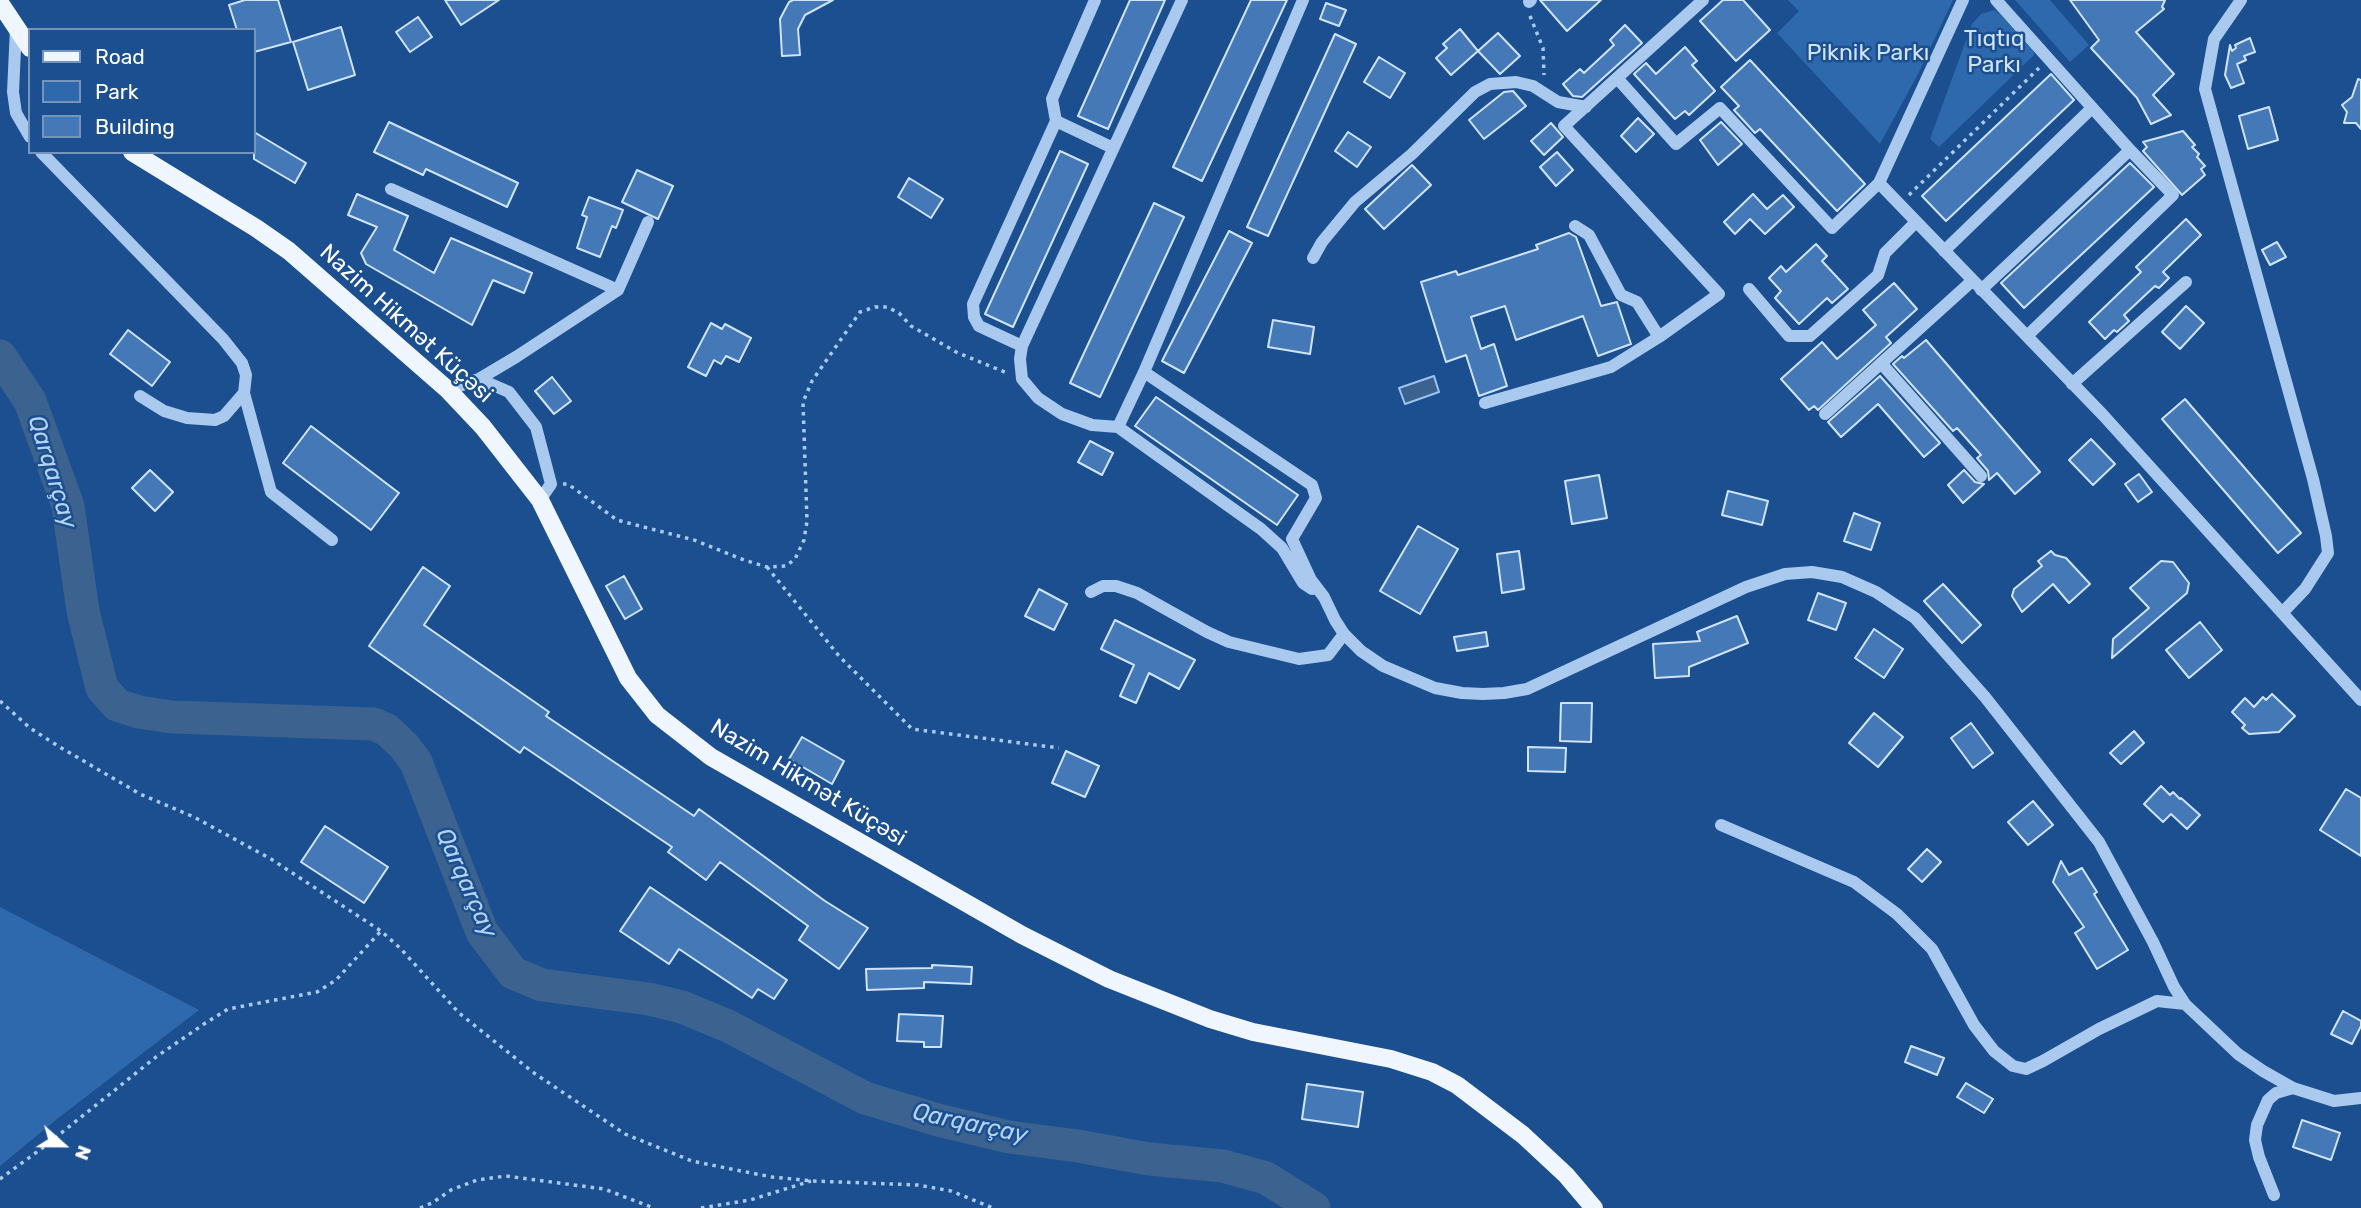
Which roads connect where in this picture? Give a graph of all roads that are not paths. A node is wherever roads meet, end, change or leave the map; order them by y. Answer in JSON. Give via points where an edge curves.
{"nodes":[{"id":1,"x":15,"y":0,"type":"edge"},
{"id":2,"x":1095,"y":0,"type":"edge"},
{"id":3,"x":1182,"y":0,"type":"edge"},
{"id":4,"x":1303,"y":0,"type":"edge"},
{"id":5,"x":1703,"y":0,"type":"edge"},
{"id":6,"x":1963,"y":0,"type":"edge"},
{"id":7,"x":1996,"y":0,"type":"edge"},
{"id":8,"x":2241,"y":0,"type":"edge"},
{"id":9,"x":0,"y":3,"type":"edge"},
{"id":10,"x":16,"y":27,"type":"junction"},
{"id":11,"x":28,"y":45,"type":"edge"},
{"id":12,"x":1617,"y":78,"type":"junction"},
{"id":13,"x":1586,"y":107,"type":"junction"},
{"id":14,"x":2091,"y":109,"type":"junction"},
{"id":15,"x":1056,"y":121,"type":"junction"},
{"id":16,"x":28,"y":134,"type":"edge"},
{"id":17,"x":1113,"y":148,"type":"junction"},
{"id":18,"x":2130,"y":150,"type":"junction"},
{"id":19,"x":43,"y":154,"type":"edge"},
{"id":20,"x":135,"y":154,"type":"edge"},
{"id":21,"x":1879,"y":183,"type":"junction"},
{"id":22,"x":391,"y":189,"type":"dead end"},
{"id":23,"x":648,"y":222,"type":"dead end"},
{"id":24,"x":1916,"y":222,"type":"junction"},
{"id":25,"x":1575,"y":226,"type":"dead end"},
{"id":26,"x":1944,"y":251,"type":"junction"},
{"id":27,"x":1313,"y":258,"type":"dead end"},
{"id":28,"x":2186,"y":282,"type":"dead end"},
{"id":29,"x":1977,"y":286,"type":"junction"},
{"id":30,"x":1748,"y":289,"type":"dead end"},
{"id":31,"x":618,"y":290,"type":"junction"},
{"id":32,"x":2027,"y":336,"type":"junction"},
{"id":33,"x":1659,"y":337,"type":"junction"},
{"id":34,"x":1022,"y":346,"type":"junction"},
{"id":35,"x":1881,"y":363,"type":"junction"},
{"id":36,"x":1144,"y":372,"type":"junction"},
{"id":37,"x":479,"y":379,"type":"junction"},
{"id":38,"x":2072,"y":384,"type":"junction"},
{"id":39,"x":448,"y":390,"type":"junction"},
{"id":40,"x":244,"y":393,"type":"junction"},
{"id":41,"x":140,"y":396,"type":"dead end"},
{"id":42,"x":1485,"y":403,"type":"dead end"},
{"id":43,"x":1825,"y":414,"type":"dead end"},
{"id":44,"x":1118,"y":427,"type":"junction"},
{"id":45,"x":1981,"y":476,"type":"dead end"},
{"id":46,"x":540,"y":500,"type":"junction"},
{"id":47,"x":1292,"y":539,"type":"junction"},
{"id":48,"x":332,"y":540,"type":"dead end"},
{"id":49,"x":1282,"y":548,"type":"junction"},
{"id":50,"x":1091,"y":592,"type":"dead end"},
{"id":51,"x":1324,"y":597,"type":"junction"},
{"id":52,"x":2283,"y":612,"type":"junction"},
{"id":53,"x":1344,"y":634,"type":"junction"},
{"id":54,"x":2361,"y":699,"type":"edge"},
{"id":55,"x":1721,"y":825,"type":"dead end"},
{"id":56,"x":2185,"y":1004,"type":"junction"},
{"id":57,"x":2293,"y":1088,"type":"junction"},
{"id":58,"x":2361,"y":1098,"type":"edge"},
{"id":59,"x":2274,"y":1195,"type":"dead end"},
{"id":60,"x":1594,"y":1208,"type":"edge"}],
"edges":[{"from":1,"to":10,"type":"main road"},
{"from":2,"to":15,"type":"street","via":[[1052,99]]},
{"from":3,"to":17,"type":"street"},
{"from":4,"to":36,"type":"street"},
{"from":5,"to":12,"type":"street"},
{"from":6,"to":21,"type":"street"},
{"from":7,"to":14,"type":"street"},
{"from":8,"to":52,"type":"street","via":[[2214,39],[2205,89],[2313,479],[2328,554]]},
{"from":9,"to":10,"type":"main road"},
{"from":10,"to":11,"type":"main road"},
{"from":10,"to":16,"type":"street","via":[[13,92],[16,113]]},
{"from":12,"to":13,"type":"street"},
{"from":12,"to":21,"type":"street","via":[[1676,144],[1720,108],[1832,228]]},
{"from":13,"to":27,"type":"street","via":[[1558,102],[1534,86],[1516,82],[1490,84],[1475,92],[1355,202]]},
{"from":13,"to":33,"type":"street","via":[[1564,126],[1719,294]]},
{"from":14,"to":18,"type":"street"},
{"from":14,"to":26,"type":"street"},
{"from":15,"to":17,"type":"street"},
{"from":15,"to":34,"type":"street","via":[[973,304],[979,326]]},
{"from":17,"to":34,"type":"street"},
{"from":18,"to":29,"type":"street"},
{"from":18,"to":32,"type":"street","via":[[2173,195]]},
{"from":19,"to":40,"type":"street","via":[[223,339],[242,363]]},
{"from":20,"to":39,"type":"main road","name":"Nazim Hikmət Küçəsi","via":[[289,251]]},
{"from":21,"to":24,"type":"street"},
{"from":22,"to":31,"type":"street"},
{"from":23,"to":31,"type":"street"},
{"from":24,"to":26,"type":"street"},
{"from":24,"to":30,"type":"street","via":[[1885,253],[1878,275],[1810,336],[1789,336]]},
{"from":25,"to":33,"type":"street","via":[[1589,235],[1621,295],[1637,302]]},
{"from":26,"to":29,"type":"street"},
{"from":28,"to":38,"type":"street"},
{"from":29,"to":32,"type":"street"},
{"from":29,"to":35,"type":"street"},
{"from":31,"to":37,"type":"street"},
{"from":32,"to":38,"type":"street"},
{"from":33,"to":42,"type":"street","via":[[1611,367]]},
{"from":34,"to":44,"type":"street","via":[[1022,379],[1038,398],[1091,425]]},
{"from":35,"to":43,"type":"street"},
{"from":35,"to":45,"type":"street"},
{"from":36,"to":44,"type":"street"},
{"from":36,"to":47,"type":"street","via":[[1312,485],[1317,498]]},
{"from":37,"to":39,"type":"street"},
{"from":37,"to":46,"type":"street","via":[[509,392],[536,427],[551,484]]},
{"from":38,"to":52,"type":"street"},
{"from":39,"to":46,"type":"main road","name":"Nazim Hikmət Küçəsi"},
{"from":40,"to":41,"type":"street","via":[[225,416],[215,420],[164,411]]},
{"from":40,"to":48,"type":"street","via":[[271,492]]},
{"from":44,"to":49,"type":"street","via":[[1261,528]]},
{"from":46,"to":60,"type":"main road","name":"Nazim Hikmət Küçəsi","via":[[628,678],[657,715],[710,757],[1022,935],[1109,979],[1253,1032],[1391,1059],[1432,1072],[1457,1085],[1523,1135]]},
{"from":47,"to":49,"type":"street"},
{"from":47,"to":51,"type":"street"},
{"from":49,"to":51,"type":"street","via":[[1303,583]]},
{"from":50,"to":53,"type":"street","via":[[1116,586],[1229,642],[1299,659],[1328,655]]},
{"from":51,"to":53,"type":"street"},
{"from":52,"to":54,"type":"street"},
{"from":53,"to":56,"type":"street","via":[[1383,666],[1434,688],[1504,694],[1527,690],[1735,592],[1785,574],[1842,577],[1876,592],[1915,618],[1985,697],[2099,842]]},
{"from":55,"to":56,"type":"street","via":[[1854,882],[1897,914],[1932,949],[1974,1025],[2013,1066],[2026,1069],[2157,1001]]},
{"from":56,"to":57,"type":"street","via":[[2238,1054]]},
{"from":57,"to":58,"type":"street","via":[[2334,1101]]},
{"from":57,"to":59,"type":"street","via":[[2268,1100],[2257,1125],[2259,1157]]}]}
